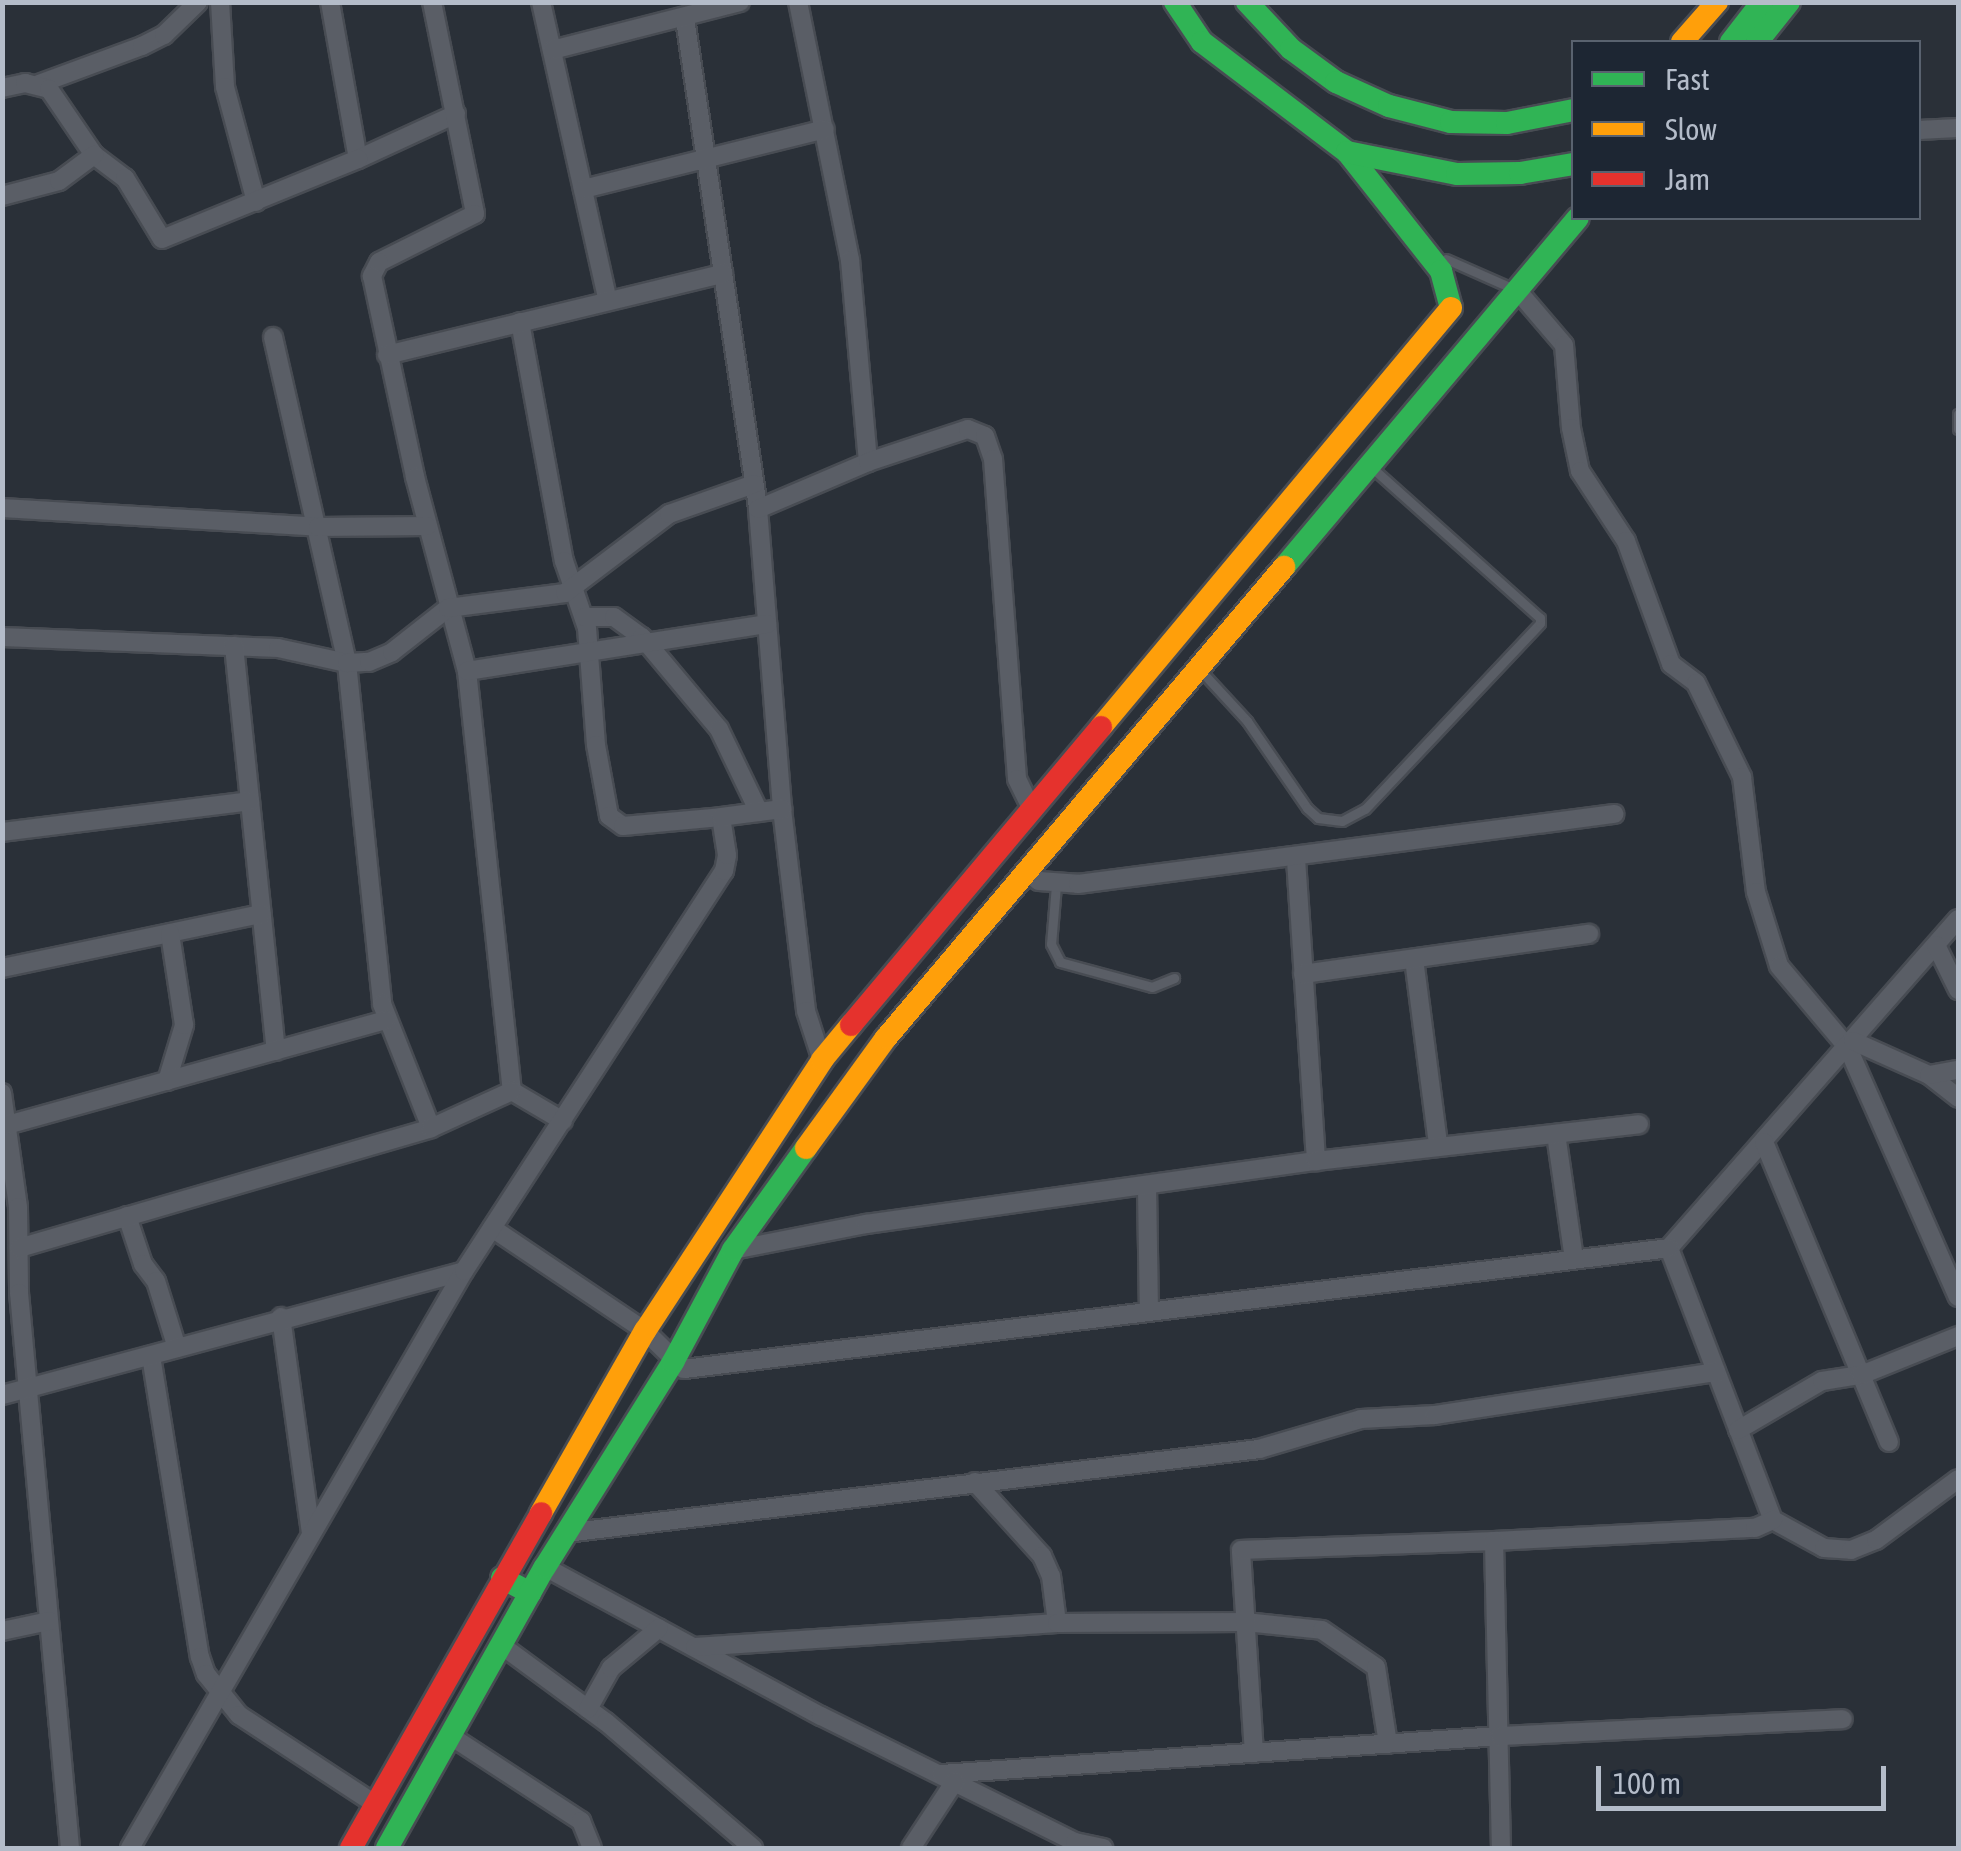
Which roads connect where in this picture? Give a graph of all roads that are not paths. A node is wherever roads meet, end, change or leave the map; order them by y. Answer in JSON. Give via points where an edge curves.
{"nodes":[{"id":1,"x":198,"y":2,"type":"edge"},
{"id":2,"x":220,"y":2,"type":"edge"},
{"id":3,"x":330,"y":2,"type":"edge"},
{"id":4,"x":432,"y":2,"type":"edge"},
{"id":5,"x":541,"y":2,"type":"edge"},
{"id":6,"x":740,"y":2,"type":"edge"},
{"id":7,"x":798,"y":2,"type":"edge"},
{"id":8,"x":1175,"y":2,"type":"edge"},
{"id":9,"x":1248,"y":2,"type":"edge"},
{"id":10,"x":1690,"y":2,"type":"edge"},
{"id":11,"x":1717,"y":2,"type":"edge"},
{"id":12,"x":1762,"y":2,"type":"edge"},
{"id":13,"x":1790,"y":2,"type":"edge"},
{"id":14,"x":685,"y":19,"type":"junction"},
{"id":15,"x":1664,"y":40,"type":"edge"},
{"id":16,"x":1684,"y":40,"type":"edge"},
{"id":17,"x":1732,"y":40,"type":"edge"},
{"id":18,"x":1759,"y":40,"type":"edge"},
{"id":19,"x":552,"y":50,"type":"junction"},
{"id":20,"x":38,"y":84,"type":"junction"},
{"id":21,"x":2,"y":88,"type":"edge"},
{"id":22,"x":1571,"y":111,"type":"edge"},
{"id":23,"x":456,"y":114,"type":"junction"},
{"id":24,"x":1958,"y":128,"type":"edge"},
{"id":25,"x":825,"y":129,"type":"junction"},
{"id":26,"x":1921,"y":130,"type":"edge"},
{"id":27,"x":1347,"y":152,"type":"junction"},
{"id":28,"x":94,"y":155,"type":"junction"},
{"id":29,"x":358,"y":159,"type":"junction"},
{"id":30,"x":706,"y":160,"type":"junction"},
{"id":31,"x":1571,"y":164,"type":"edge"},
{"id":32,"x":582,"y":189,"type":"junction"},
{"id":33,"x":2,"y":196,"type":"edge"},
{"id":34,"x":256,"y":202,"type":"junction"},
{"id":35,"x":1576,"y":220,"type":"edge"},
{"id":36,"x":1424,"y":250,"type":"junction"},
{"id":37,"x":723,"y":274,"type":"junction"},
{"id":38,"x":1517,"y":290,"type":"junction"},
{"id":39,"x":608,"y":300,"type":"junction"},
{"id":40,"x":520,"y":322,"type":"junction"},
{"id":41,"x":273,"y":337,"type":"dead end"},
{"id":42,"x":387,"y":356,"type":"junction"},
{"id":43,"x":1958,"y":414,"type":"edge"},
{"id":44,"x":1958,"y":429,"type":"edge"},
{"id":45,"x":868,"y":462,"type":"junction"},
{"id":46,"x":1369,"y":466,"type":"junction"},
{"id":47,"x":754,"y":484,"type":"junction"},
{"id":48,"x":2,"y":508,"type":"edge"},
{"id":49,"x":758,"y":510,"type":"junction"},
{"id":50,"x":318,"y":526,"type":"junction"},
{"id":51,"x":428,"y":526,"type":"junction"},
{"id":52,"x":573,"y":588,"type":"junction"},
{"id":53,"x":448,"y":608,"type":"junction"},
{"id":54,"x":584,"y":617,"type":"junction"},
{"id":55,"x":767,"y":624,"type":"junction"},
{"id":56,"x":2,"y":637,"type":"edge"},
{"id":57,"x":234,"y":646,"type":"junction"},
{"id":58,"x":649,"y":646,"type":"junction"},
{"id":59,"x":592,"y":655,"type":"junction"},
{"id":60,"x":348,"y":663,"type":"junction"},
{"id":61,"x":1197,"y":668,"type":"junction"},
{"id":62,"x":467,"y":671,"type":"junction"},
{"id":63,"x":250,"y":801,"type":"junction"},
{"id":64,"x":782,"y":809,"type":"junction"},
{"id":65,"x":1032,"y":810,"type":"junction"},
{"id":66,"x":759,"y":812,"type":"junction"},
{"id":67,"x":1614,"y":814,"type":"dead end"},
{"id":68,"x":721,"y":817,"type":"junction"},
{"id":69,"x":2,"y":832,"type":"edge"},
{"id":70,"x":1296,"y":859,"type":"junction"},
{"id":71,"x":1026,"y":871,"type":"junction"},
{"id":72,"x":1056,"y":885,"type":"junction"},
{"id":73,"x":262,"y":914,"type":"junction"},
{"id":74,"x":1958,"y":918,"type":"edge"},
{"id":75,"x":170,"y":933,"type":"junction"},
{"id":76,"x":1589,"y":934,"type":"dead end"},
{"id":77,"x":1936,"y":945,"type":"junction"},
{"id":78,"x":1414,"y":958,"type":"junction"},
{"id":79,"x":2,"y":968,"type":"edge"},
{"id":80,"x":1303,"y":974,"type":"junction"},
{"id":81,"x":1174,"y":978,"type":"dead end"},
{"id":82,"x":1958,"y":990,"type":"edge"},
{"id":83,"x":386,"y":1020,"type":"junction"},
{"id":84,"x":1850,"y":1044,"type":"junction"},
{"id":85,"x":276,"y":1051,"type":"junction"},
{"id":86,"x":822,"y":1060,"type":"junction"},
{"id":87,"x":1958,"y":1070,"type":"edge"},
{"id":88,"x":1929,"y":1075,"type":"junction"},
{"id":89,"x":167,"y":1081,"type":"junction"},
{"id":90,"x":512,"y":1091,"type":"junction"},
{"id":91,"x":2,"y":1093,"type":"edge"},
{"id":92,"x":1958,"y":1098,"type":"edge"},
{"id":93,"x":563,"y":1121,"type":"junction"},
{"id":94,"x":1639,"y":1124,"type":"dead end"},
{"id":95,"x":7,"y":1125,"type":"junction"},
{"id":96,"x":431,"y":1128,"type":"junction"},
{"id":97,"x":1556,"y":1134,"type":"junction"},
{"id":98,"x":1764,"y":1142,"type":"junction"},
{"id":99,"x":1438,"y":1145,"type":"junction"},
{"id":100,"x":1316,"y":1162,"type":"junction"},
{"id":101,"x":1146,"y":1187,"type":"junction"},
{"id":102,"x":127,"y":1216,"type":"junction"},
{"id":103,"x":492,"y":1228,"type":"junction"},
{"id":104,"x":19,"y":1248,"type":"junction"},
{"id":105,"x":1670,"y":1248,"type":"junction"},
{"id":106,"x":733,"y":1250,"type":"junction"},
{"id":107,"x":1574,"y":1259,"type":"junction"},
{"id":108,"x":464,"y":1270,"type":"junction"},
{"id":109,"x":1958,"y":1297,"type":"edge"},
{"id":110,"x":1149,"y":1310,"type":"junction"},
{"id":111,"x":281,"y":1317,"type":"junction"},
{"id":112,"x":645,"y":1331,"type":"junction"},
{"id":113,"x":1958,"y":1336,"type":"edge"},
{"id":114,"x":177,"y":1348,"type":"junction"},
{"id":115,"x":151,"y":1356,"type":"junction"},
{"id":116,"x":673,"y":1362,"type":"junction"},
{"id":117,"x":1716,"y":1372,"type":"junction"},
{"id":118,"x":1861,"y":1374,"type":"junction"},
{"id":119,"x":28,"y":1390,"type":"junction"},
{"id":120,"x":2,"y":1395,"type":"edge"},
{"id":121,"x":1738,"y":1430,"type":"junction"},
{"id":122,"x":1889,"y":1442,"type":"dead end"},
{"id":123,"x":1958,"y":1479,"type":"edge"},
{"id":124,"x":975,"y":1482,"type":"junction"},
{"id":125,"x":1772,"y":1520,"type":"junction"},
{"id":126,"x":311,"y":1532,"type":"junction"},
{"id":127,"x":566,"y":1534,"type":"junction"},
{"id":128,"x":1494,"y":1541,"type":"junction"},
{"id":129,"x":545,"y":1567,"type":"junction"},
{"id":130,"x":502,"y":1578,"type":"junction"},
{"id":131,"x":530,"y":1593,"type":"junction"},
{"id":132,"x":49,"y":1621,"type":"junction"},
{"id":133,"x":1245,"y":1622,"type":"junction"},
{"id":134,"x":1057,"y":1623,"type":"junction"},
{"id":135,"x":660,"y":1628,"type":"junction"},
{"id":136,"x":2,"y":1631,"type":"edge"},
{"id":137,"x":501,"y":1645,"type":"junction"},
{"id":138,"x":695,"y":1648,"type":"junction"},
{"id":139,"x":219,"y":1695,"type":"junction"},
{"id":140,"x":588,"y":1709,"type":"junction"},
{"id":141,"x":1843,"y":1720,"type":"dead end"},
{"id":142,"x":449,"y":1735,"type":"junction"},
{"id":143,"x":1500,"y":1736,"type":"junction"},
{"id":144,"x":1388,"y":1744,"type":"junction"},
{"id":145,"x":1254,"y":1754,"type":"junction"},
{"id":146,"x":948,"y":1778,"type":"junction"},
{"id":147,"x":375,"y":1804,"type":"junction"},
{"id":148,"x":749,"y":1847,"type":"edge"},
{"id":149,"x":70,"y":1848,"type":"edge"},
{"id":150,"x":130,"y":1848,"type":"edge"},
{"id":151,"x":351,"y":1848,"type":"edge"},
{"id":152,"x":387,"y":1848,"type":"edge"},
{"id":153,"x":592,"y":1848,"type":"edge"},
{"id":154,"x":911,"y":1848,"type":"edge"},
{"id":155,"x":1103,"y":1848,"type":"edge"},
{"id":156,"x":1501,"y":1848,"type":"edge"}],
"edges":[{"from":1,"to":20,"type":"street","via":[[153,40]]},
{"from":2,"to":34,"type":"street","via":[[226,87]]},
{"from":3,"to":29,"type":"street"},
{"from":4,"to":23,"type":"street"},
{"from":5,"to":19,"type":"street"},
{"from":6,"to":14,"type":"street"},
{"from":7,"to":25,"type":"street"},
{"from":8,"to":27,"type":"main road","via":[[1202,42]]},
{"from":9,"to":22,"type":"main road","via":[[1291,49],[1336,82],[1388,106],[1451,122],[1507,123]]},
{"from":10,"to":15,"type":"main road"},
{"from":11,"to":16,"type":"main road"},
{"from":12,"to":17,"type":"main road"},
{"from":13,"to":18,"type":"main road"},
{"from":14,"to":19,"type":"street"},
{"from":14,"to":30,"type":"street"},
{"from":19,"to":32,"type":"street"},
{"from":20,"to":21,"type":"street"},
{"from":20,"to":28,"type":"street","via":[[61,101]]},
{"from":23,"to":29,"type":"street"},
{"from":23,"to":42,"type":"street","via":[[476,214],[374,268]]},
{"from":24,"to":26,"type":"street"},
{"from":25,"to":30,"type":"street"},
{"from":25,"to":45,"type":"street","via":[[850,260]]},
{"from":27,"to":31,"type":"main road","via":[[1457,174]]},
{"from":27,"to":36,"type":"main road"},
{"from":28,"to":33,"type":"street","via":[[60,181]]},
{"from":28,"to":34,"type":"street","via":[[125,178],[162,239]]},
{"from":29,"to":34,"type":"street"},
{"from":30,"to":32,"type":"street"},
{"from":30,"to":37,"type":"street"},
{"from":32,"to":39,"type":"street"},
{"from":35,"to":38,"type":"main road"},
{"from":36,"to":38,"type":"lane"},
{"from":36,"to":65,"type":"main road","via":[[1441,271],[1451,308]]},
{"from":37,"to":39,"type":"street"},
{"from":37,"to":47,"type":"street"},
{"from":38,"to":46,"type":"main road"},
{"from":38,"to":84,"type":"street","via":[[1564,345],[1580,470],[1626,541],[1671,664],[1696,684],[1742,778],[1756,892],[1779,966]]},
{"from":39,"to":40,"type":"street"},
{"from":40,"to":42,"type":"street"},
{"from":40,"to":52,"type":"street"},
{"from":41,"to":50,"type":"street"},
{"from":42,"to":51,"type":"street"},
{"from":43,"to":44,"type":"lane"},
{"from":45,"to":49,"type":"street"},
{"from":45,"to":65,"type":"street","via":[[968,429],[978,430],[990,448],[1017,779]]},
{"from":46,"to":61,"type":"main road"},
{"from":46,"to":61,"type":"lane","via":[[1540,623],[1365,809],[1342,822],[1318,818],[1308,808],[1247,721]]},
{"from":47,"to":49,"type":"street"},
{"from":47,"to":52,"type":"street","via":[[669,514]]},
{"from":48,"to":50,"type":"street"},
{"from":49,"to":55,"type":"street"},
{"from":50,"to":51,"type":"street"},
{"from":50,"to":60,"type":"street"},
{"from":51,"to":53,"type":"street"},
{"from":52,"to":53,"type":"street"},
{"from":52,"to":54,"type":"street"},
{"from":53,"to":60,"type":"street","via":[[380,658]]},
{"from":53,"to":62,"type":"street"},
{"from":54,"to":58,"type":"street","via":[[614,617]]},
{"from":54,"to":59,"type":"street"},
{"from":55,"to":58,"type":"street"},
{"from":55,"to":64,"type":"street"},
{"from":56,"to":57,"type":"street"},
{"from":57,"to":60,"type":"street"},
{"from":57,"to":63,"type":"street"},
{"from":58,"to":59,"type":"street"},
{"from":58,"to":66,"type":"street","via":[[719,729]]},
{"from":59,"to":62,"type":"street"},
{"from":59,"to":68,"type":"street","via":[[596,745],[609,816],[623,826]]},
{"from":60,"to":83,"type":"street"},
{"from":61,"to":71,"type":"main road"},
{"from":62,"to":90,"type":"street"},
{"from":63,"to":69,"type":"street"},
{"from":63,"to":73,"type":"street"},
{"from":64,"to":66,"type":"street"},
{"from":64,"to":86,"type":"street","via":[[806,1011]]},
{"from":65,"to":86,"type":"main road"},
{"from":66,"to":68,"type":"street"},
{"from":67,"to":70,"type":"street"},
{"from":68,"to":93,"type":"street","via":[[724,871]]},
{"from":70,"to":72,"type":"street"},
{"from":70,"to":80,"type":"street"},
{"from":71,"to":72,"type":"street"},
{"from":71,"to":106,"type":"main road","via":[[886,1038]]},
{"from":72,"to":81,"type":"lane","via":[[1050,944],[1060,962],[1152,987]]},
{"from":73,"to":75,"type":"street"},
{"from":73,"to":85,"type":"street"},
{"from":74,"to":77,"type":"street"},
{"from":75,"to":79,"type":"street"},
{"from":75,"to":89,"type":"street","via":[[184,1013]]},
{"from":76,"to":78,"type":"street"},
{"from":77,"to":82,"type":"street"},
{"from":77,"to":84,"type":"street"},
{"from":78,"to":80,"type":"street"},
{"from":78,"to":99,"type":"street"},
{"from":80,"to":100,"type":"street"},
{"from":83,"to":85,"type":"street"},
{"from":83,"to":96,"type":"street"},
{"from":84,"to":88,"type":"street"},
{"from":84,"to":98,"type":"street"},
{"from":84,"to":109,"type":"street"},
{"from":85,"to":89,"type":"street"},
{"from":86,"to":112,"type":"main road"},
{"from":87,"to":88,"type":"street"},
{"from":88,"to":92,"type":"street"},
{"from":89,"to":95,"type":"street"},
{"from":90,"to":93,"type":"street"},
{"from":90,"to":96,"type":"street"},
{"from":91,"to":95,"type":"street"},
{"from":93,"to":103,"type":"street"},
{"from":94,"to":97,"type":"street"},
{"from":95,"to":104,"type":"street"},
{"from":96,"to":102,"type":"street"},
{"from":97,"to":99,"type":"street"},
{"from":97,"to":107,"type":"street"},
{"from":98,"to":105,"type":"street"},
{"from":98,"to":118,"type":"street"},
{"from":99,"to":100,"type":"street"},
{"from":100,"to":101,"type":"street"},
{"from":101,"to":106,"type":"street","via":[[866,1224]]},
{"from":101,"to":110,"type":"street"},
{"from":102,"to":104,"type":"street"},
{"from":102,"to":114,"type":"street"},
{"from":103,"to":108,"type":"street"},
{"from":103,"to":112,"type":"street"},
{"from":104,"to":119,"type":"street"},
{"from":105,"to":107,"type":"street"},
{"from":105,"to":117,"type":"street"},
{"from":106,"to":116,"type":"main road"},
{"from":107,"to":110,"type":"street"},
{"from":108,"to":111,"type":"street"},
{"from":108,"to":126,"type":"street"},
{"from":110,"to":116,"type":"street","via":[[698,1370]]},
{"from":111,"to":114,"type":"street"},
{"from":111,"to":126,"type":"street"},
{"from":112,"to":116,"type":"street"},
{"from":112,"to":130,"type":"main road"},
{"from":113,"to":118,"type":"street"},
{"from":114,"to":115,"type":"street"},
{"from":115,"to":119,"type":"street"},
{"from":115,"to":139,"type":"street","via":[[200,1657]]},
{"from":116,"to":127,"type":"main road"},
{"from":117,"to":121,"type":"street"},
{"from":117,"to":124,"type":"street","via":[[1435,1415],[1361,1419],[1259,1449]]},
{"from":118,"to":121,"type":"street","via":[[1822,1381]]},
{"from":118,"to":122,"type":"street"},
{"from":119,"to":120,"type":"street"},
{"from":119,"to":132,"type":"street"},
{"from":121,"to":125,"type":"street"},
{"from":123,"to":125,"type":"street","via":[[1876,1540],[1851,1550],[1824,1548]]},
{"from":124,"to":127,"type":"street"},
{"from":124,"to":134,"type":"street","via":[[1042,1556]]},
{"from":125,"to":128,"type":"street","via":[[1755,1528]]},
{"from":126,"to":139,"type":"street"},
{"from":127,"to":129,"type":"main road"},
{"from":128,"to":133,"type":"street","via":[[1241,1550]]},
{"from":128,"to":143,"type":"street"},
{"from":129,"to":131,"type":"main road"},
{"from":129,"to":135,"type":"street"},
{"from":130,"to":131,"type":"main road"},
{"from":130,"to":147,"type":"main road"},
{"from":131,"to":137,"type":"main road"},
{"from":132,"to":136,"type":"street"},
{"from":132,"to":149,"type":"street"},
{"from":133,"to":134,"type":"street"},
{"from":133,"to":144,"type":"street","via":[[1332,1633],[1367,1657],[1381,1677]]},
{"from":133,"to":145,"type":"street"},
{"from":134,"to":138,"type":"street"},
{"from":135,"to":138,"type":"street"},
{"from":135,"to":140,"type":"street","via":[[610,1668]]},
{"from":137,"to":140,"type":"street"},
{"from":137,"to":142,"type":"main road"},
{"from":138,"to":146,"type":"street"},
{"from":139,"to":147,"type":"street","via":[[273,1741]]},
{"from":139,"to":150,"type":"street"},
{"from":140,"to":148,"type":"street"},
{"from":141,"to":143,"type":"street"},
{"from":142,"to":152,"type":"main road"},
{"from":142,"to":153,"type":"street","via":[[581,1821]]},
{"from":143,"to":144,"type":"street"},
{"from":143,"to":156,"type":"street"},
{"from":144,"to":145,"type":"street"},
{"from":145,"to":146,"type":"street"},
{"from":146,"to":154,"type":"street"},
{"from":146,"to":155,"type":"street","via":[[1074,1842]]},
{"from":147,"to":151,"type":"main road"}]}
